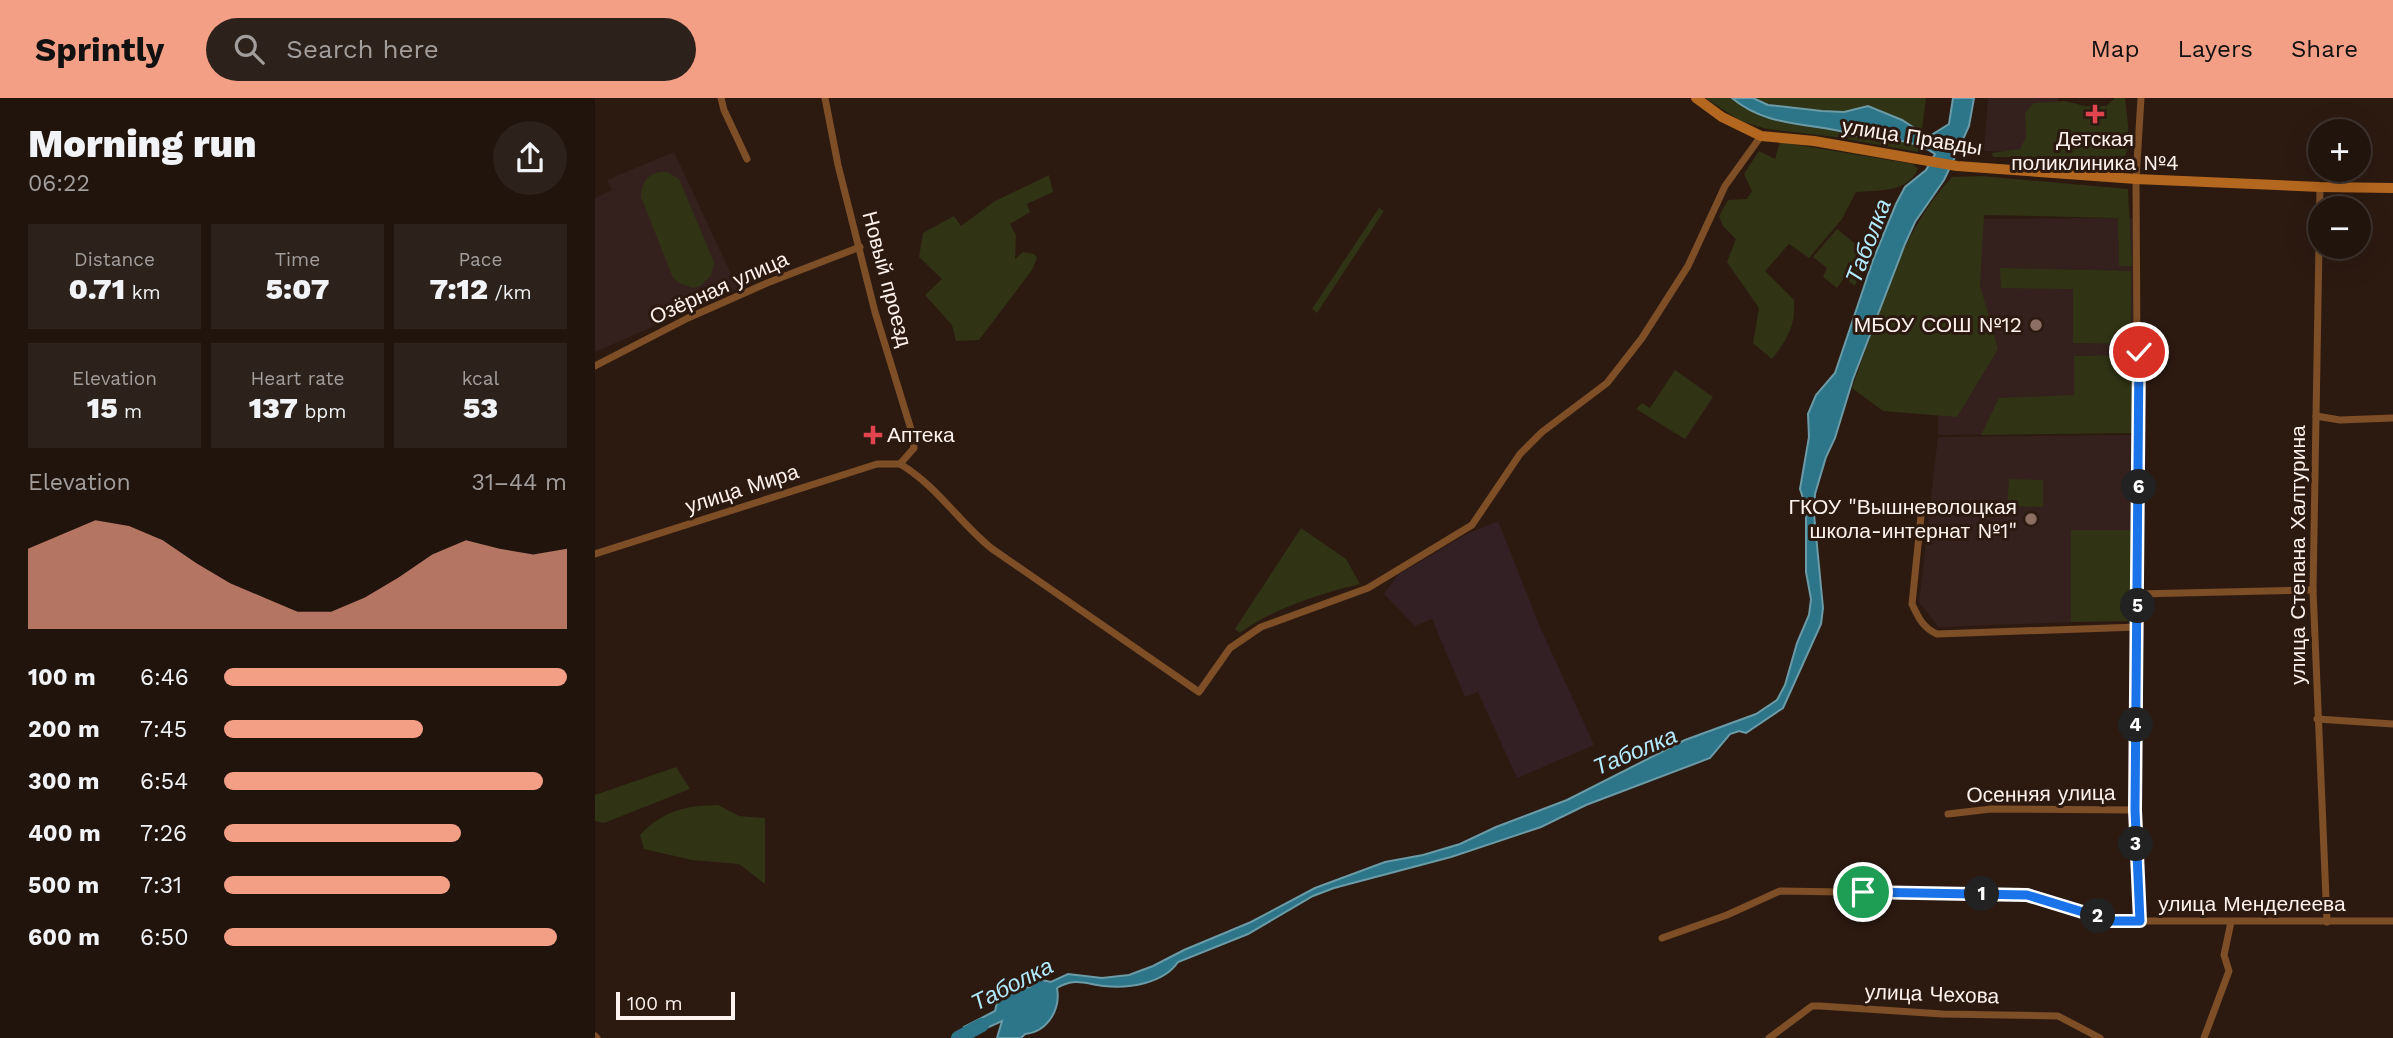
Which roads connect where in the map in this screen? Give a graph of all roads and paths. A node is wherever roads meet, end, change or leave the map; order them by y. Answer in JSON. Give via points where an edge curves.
{"nodes":[{"id":1,"x":721,"y":98,"type":"edge"},
{"id":2,"x":825,"y":98,"type":"edge"},
{"id":3,"x":1696,"y":98,"type":"edge"},
{"id":4,"x":2141,"y":98,"type":"edge"},
{"id":5,"x":1761,"y":136,"type":"junction"},
{"id":6,"x":747,"y":159,"type":"dead end"},
{"id":7,"x":2136,"y":179,"type":"junction"},
{"id":8,"x":2320,"y":187,"type":"junction"},
{"id":9,"x":2393,"y":188,"type":"edge"},
{"id":10,"x":860,"y":247,"type":"junction"},
{"id":11,"x":595,"y":366,"type":"edge"},
{"id":12,"x":2315,"y":416,"type":"junction"},
{"id":13,"x":2393,"y":418,"type":"edge"},
{"id":14,"x":900,"y":464,"type":"junction"},
{"id":15,"x":1921,"y":506,"type":"dead end"},
{"id":16,"x":595,"y":554,"type":"edge"},
{"id":17,"x":2313,"y":590,"type":"junction"},
{"id":18,"x":2138,"y":594,"type":"junction"},
{"id":19,"x":2138,"y":627,"type":"junction"},
{"id":20,"x":2317,"y":719,"type":"junction"},
{"id":21,"x":2393,"y":724,"type":"edge"},
{"id":22,"x":2135,"y":810,"type":"junction"},
{"id":23,"x":1948,"y":814,"type":"dead end"},
{"id":24,"x":2140,"y":921,"type":"junction"},
{"id":25,"x":2393,"y":921,"type":"edge"},
{"id":26,"x":2231,"y":922,"type":"junction"},
{"id":27,"x":2327,"y":922,"type":"junction"},
{"id":28,"x":1662,"y":938,"type":"dead end"},
{"id":29,"x":1769,"y":1038,"type":"edge"},
{"id":30,"x":2100,"y":1038,"type":"edge"},
{"id":31,"x":2204,"y":1038,"type":"edge"}],
"edges":[{"from":1,"to":6,"type":"street"},
{"from":2,"to":10,"type":"street","name":"Новый проезд"},
{"from":3,"to":5,"type":"street"},
{"from":4,"to":7,"type":"street"},
{"from":5,"to":7,"type":"street","name":"улица Правды","via":[[1957,166]]},
{"from":5,"to":14,"type":"street","via":[[1725,186],[1688,266],[1642,338],[1607,383],[1520,454],[1472,525],[1368,588],[1261,627],[1230,648],[1199,692],[991,548],[920,476]]},
{"from":7,"to":8,"type":"street","name":"улица Правды"},
{"from":7,"to":18,"type":"street"},
{"from":8,"to":9,"type":"street","name":"улица Правды"},
{"from":8,"to":12,"type":"street","name":"улица Степана Халтурина"},
{"from":10,"to":11,"type":"street","name":"Озёрная улица","via":[[700,313]]},
{"from":10,"to":14,"type":"street","name":"Новый проезд","via":[[913,436],[913,448]]},
{"from":12,"to":13,"type":"street"},
{"from":12,"to":17,"type":"street","name":"улица Степана Халтурина"},
{"from":14,"to":16,"type":"street","name":"улица Мира","via":[[877,464]]},
{"from":15,"to":19,"type":"street","via":[[1912,604],[1931,632]]},
{"from":17,"to":18,"type":"street"},
{"from":17,"to":20,"type":"street","name":"улица Степана Халтурина"},
{"from":18,"to":19,"type":"street"},
{"from":19,"to":22,"type":"street"},
{"from":20,"to":21,"type":"street"},
{"from":20,"to":27,"type":"street","name":"улица Степана Халтурина"},
{"from":22,"to":23,"type":"street","name":"Осенняя улица","via":[[1991,809]]},
{"from":22,"to":24,"type":"street"},
{"from":24,"to":26,"type":"street","name":"улица Менделеева"},
{"from":24,"to":28,"type":"street","name":"улица Менделеева","via":[[2112,921],[2027,895],[1780,891]]},
{"from":25,"to":27,"type":"street","name":"улица Менделеева"},
{"from":26,"to":27,"type":"street","name":"улица Менделеева"},
{"from":26,"to":31,"type":"street","via":[[2224,955],[2229,971]]},
{"from":29,"to":30,"type":"street","name":"улица Чехова","via":[[1812,1006],[2058,1016]]}]}
